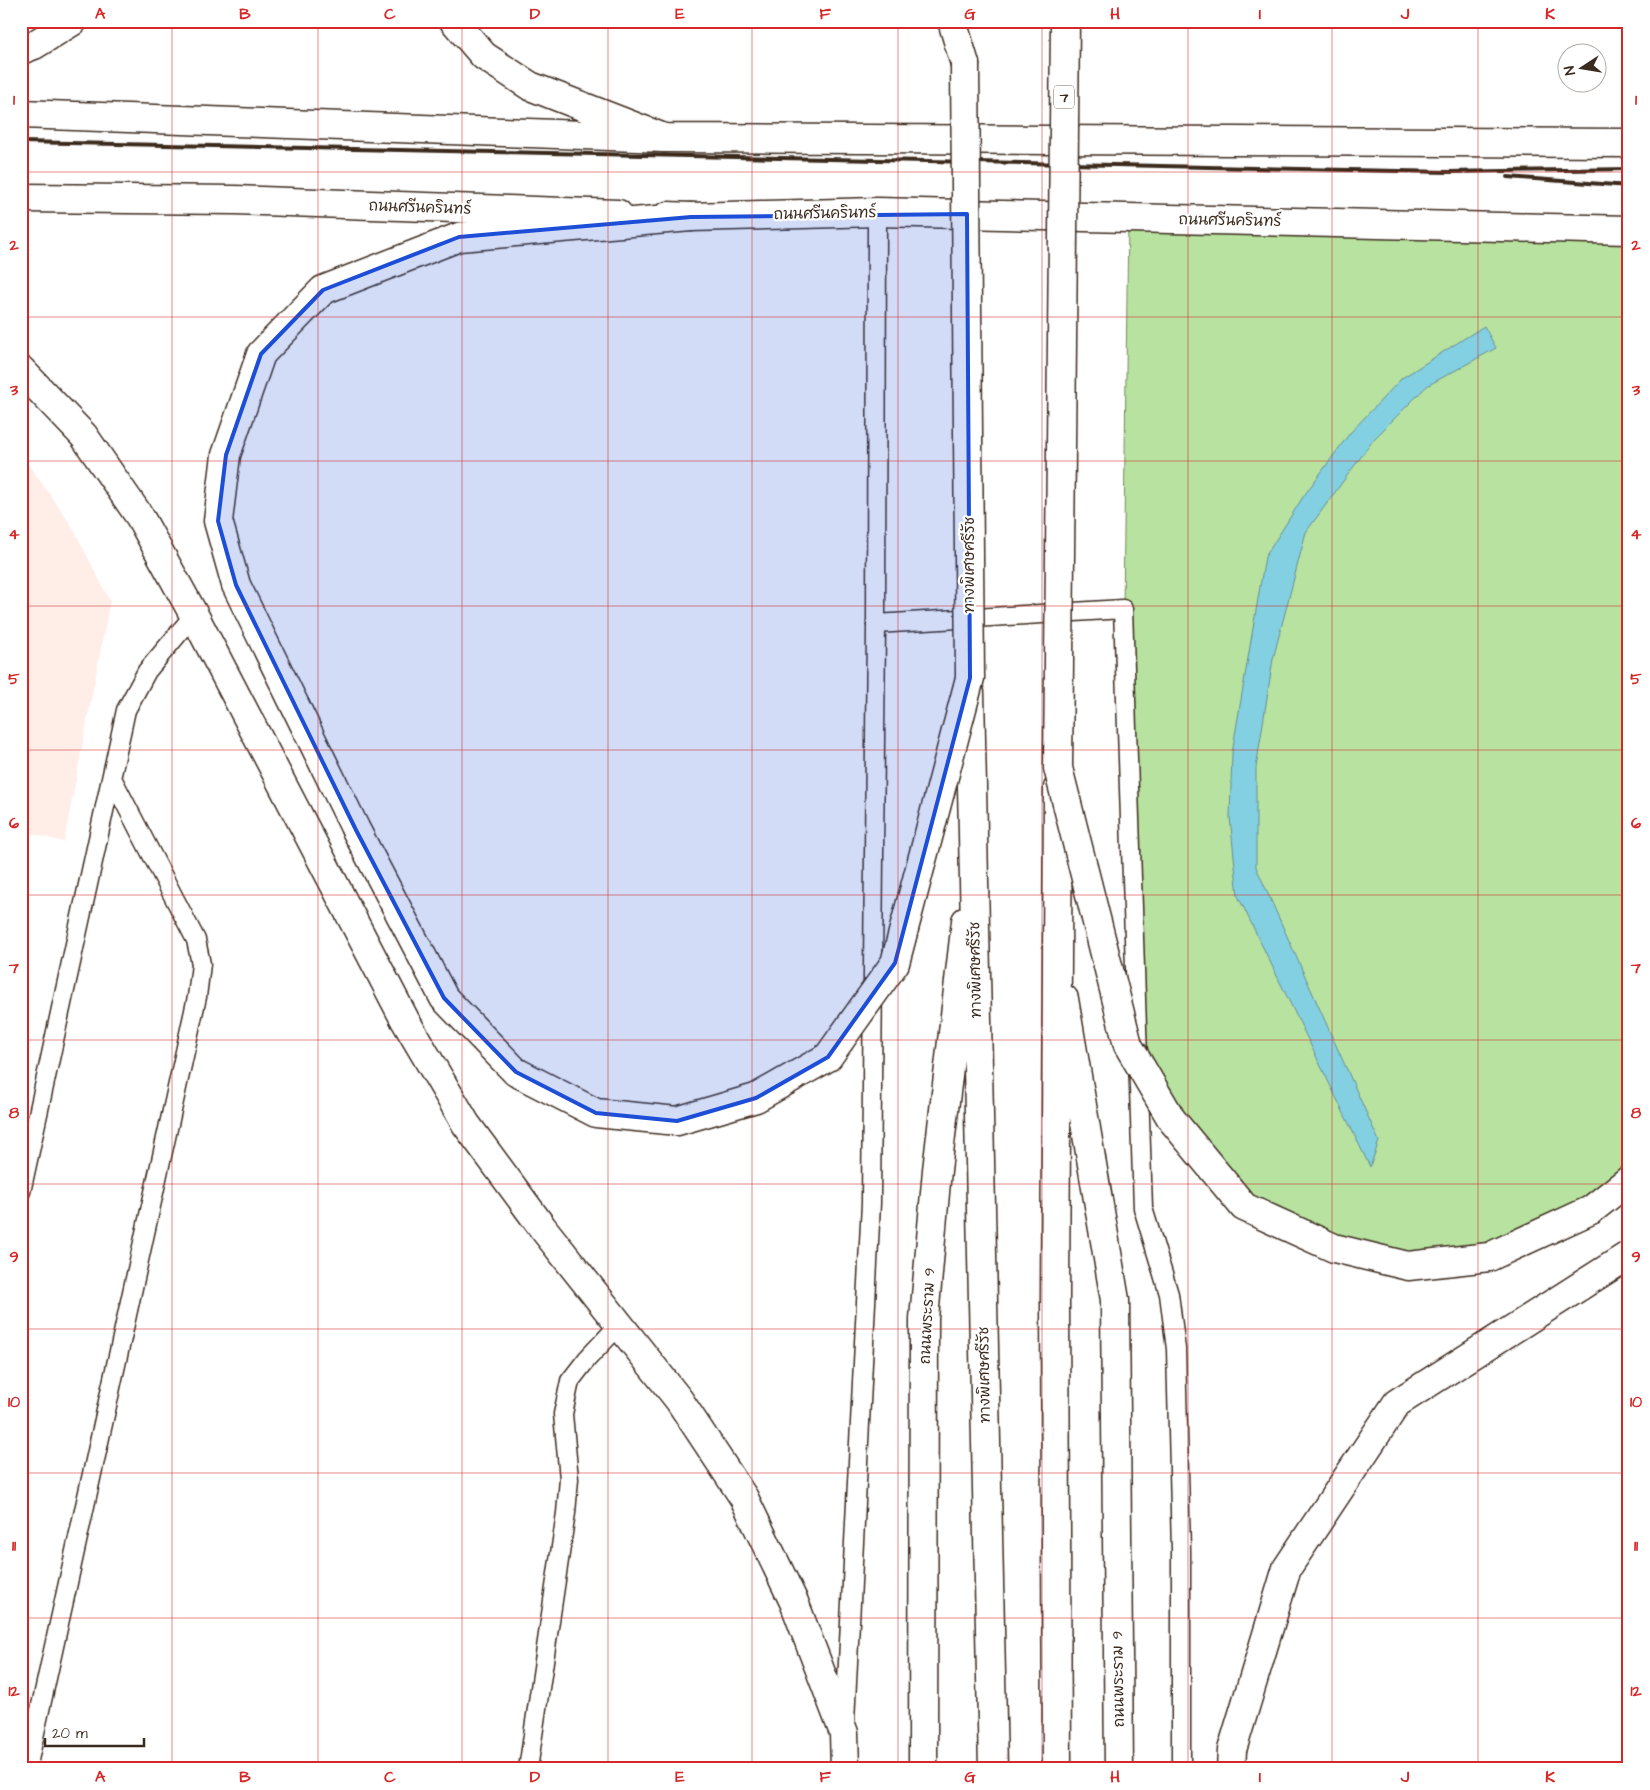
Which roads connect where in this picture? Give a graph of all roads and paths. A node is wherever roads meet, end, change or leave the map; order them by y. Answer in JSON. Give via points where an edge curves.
{"nodes":[{"id":1,"x":73,"y":21,"type":"edge"},
{"id":2,"x":454,"y":21,"type":"edge"},
{"id":3,"x":952,"y":21,"type":"edge"},
{"id":4,"x":966,"y":21,"type":"edge"},
{"id":5,"x":1064,"y":21,"type":"edge"},
{"id":6,"x":21,"y":50,"type":"edge"},
{"id":7,"x":965,"y":64,"type":"junction"},
{"id":8,"x":21,"y":114,"type":"edge"},
{"id":9,"x":664,"y":138,"type":"junction"},
{"id":10,"x":1629,"y":144,"type":"edge"},
{"id":11,"x":21,"y":198,"type":"edge"},
{"id":12,"x":877,"y":212,"type":"junction"},
{"id":13,"x":691,"y":217,"type":"junction"},
{"id":14,"x":1629,"y":230,"type":"edge"},
{"id":15,"x":21,"y":370,"type":"edge"},
{"id":16,"x":194,"y":615,"type":"junction"},
{"id":17,"x":876,"y":624,"type":"junction"},
{"id":18,"x":970,"y":678,"type":"junction"},
{"id":19,"x":1058,"y":768,"type":"junction"},
{"id":20,"x":112,"y":778,"type":"junction"},
{"id":21,"x":973,"y":865,"type":"junction"},
{"id":22,"x":1058,"y":963,"type":"junction"},
{"id":23,"x":1629,"y":1180,"type":"edge"},
{"id":24,"x":21,"y":1192,"type":"edge"},
{"id":25,"x":1629,"y":1255,"type":"edge"},
{"id":26,"x":620,"y":1324,"type":"junction"},
{"id":27,"x":844,"y":1733,"type":"junction"},
{"id":28,"x":26,"y":1769,"type":"edge"},
{"id":29,"x":528,"y":1769,"type":"edge"},
{"id":30,"x":846,"y":1769,"type":"edge"},
{"id":31,"x":922,"y":1769,"type":"edge"},
{"id":32,"x":993,"y":1769,"type":"edge"},
{"id":33,"x":1057,"y":1769,"type":"edge"},
{"id":34,"x":1119,"y":1769,"type":"edge"},
{"id":35,"x":1180,"y":1769,"type":"edge"},
{"id":36,"x":1231,"y":1769,"type":"edge"}],
"edges":[{"from":1,"to":6,"type":"main road"},
{"from":2,"to":9,"type":"main road","via":[[484,56],[530,86]]},
{"from":3,"to":7,"type":"main road"},
{"from":4,"to":7,"type":"main road"},
{"from":5,"to":19,"type":"main road","number":"7","bridge":true},
{"from":7,"to":18,"type":"main road","name":"ทางพิเศษศรีรัช","bridge":true},
{"from":8,"to":9,"type":"main road"},
{"from":9,"to":10,"type":"main road"},
{"from":11,"to":13,"type":"main road","name":"ถนนศรีนครินทร์","via":[[234,200]]},
{"from":12,"to":13,"type":"main road","name":"ถนนศรีนครินทร์"},
{"from":12,"to":14,"type":"main road","name":"ถนนศรีนครินทร์"},
{"from":12,"to":17,"type":"lane"},
{"from":13,"to":18,"type":"main road","bridge":true,"via":[[459,237],[323,290],[260,354],[226,454],[218,521],[236,585],[356,830],[444,998],[516,1072],[596,1113],[676,1121],[756,1098],[828,1057],[895,963]]},
{"from":15,"to":16,"type":"main road","via":[[84,436],[140,517]]},
{"from":16,"to":20,"type":"lane","via":[[148,671],[126,710]]},
{"from":16,"to":26,"type":"main road","via":[[405,1020],[466,1124],[542,1227]]},
{"from":17,"to":27,"type":"lane","via":[[871,1203]]},
{"from":17,"to":35,"type":"lane","via":[[1123,609],[1143,1208],[1169,1294],[1176,1349],[1182,1551]]},
{"from":18,"to":21,"type":"main road","name":"ทางพิเศษศรีรัช","bridge":true},
{"from":19,"to":22,"type":"main road","bridge":true},
{"from":19,"to":23,"type":"main road","bridge":true,"via":[[1128,1044],[1172,1120],[1244,1206],[1334,1248],[1408,1266],[1489,1257],[1591,1210]]},
{"from":20,"to":24,"type":"lane"},
{"from":20,"to":28,"type":"lane","via":[[196,940],[201,964],[197,997]]},
{"from":21,"to":31,"type":"main road","name":"ถนนพระราม 9","via":[[937,1170],[924,1318]]},
{"from":21,"to":32,"type":"main road","name":"ทางพิเศษศรีรัช"},
{"from":22,"to":33,"type":"main road","via":[[1055,1299]]},
{"from":22,"to":34,"type":"main road","name":"ถนนพระราม 9","via":[[1115,1300]]},
{"from":25,"to":36,"type":"main road","via":[[1397,1403],[1287,1568],[1232,1750]]},
{"from":26,"to":27,"type":"main road","via":[[679,1400],[744,1498],[794,1602]]},
{"from":26,"to":29,"type":"lane","via":[[570,1381],[563,1414],[569,1479],[566,1513]]},
{"from":27,"to":30,"type":"main road"}]}
